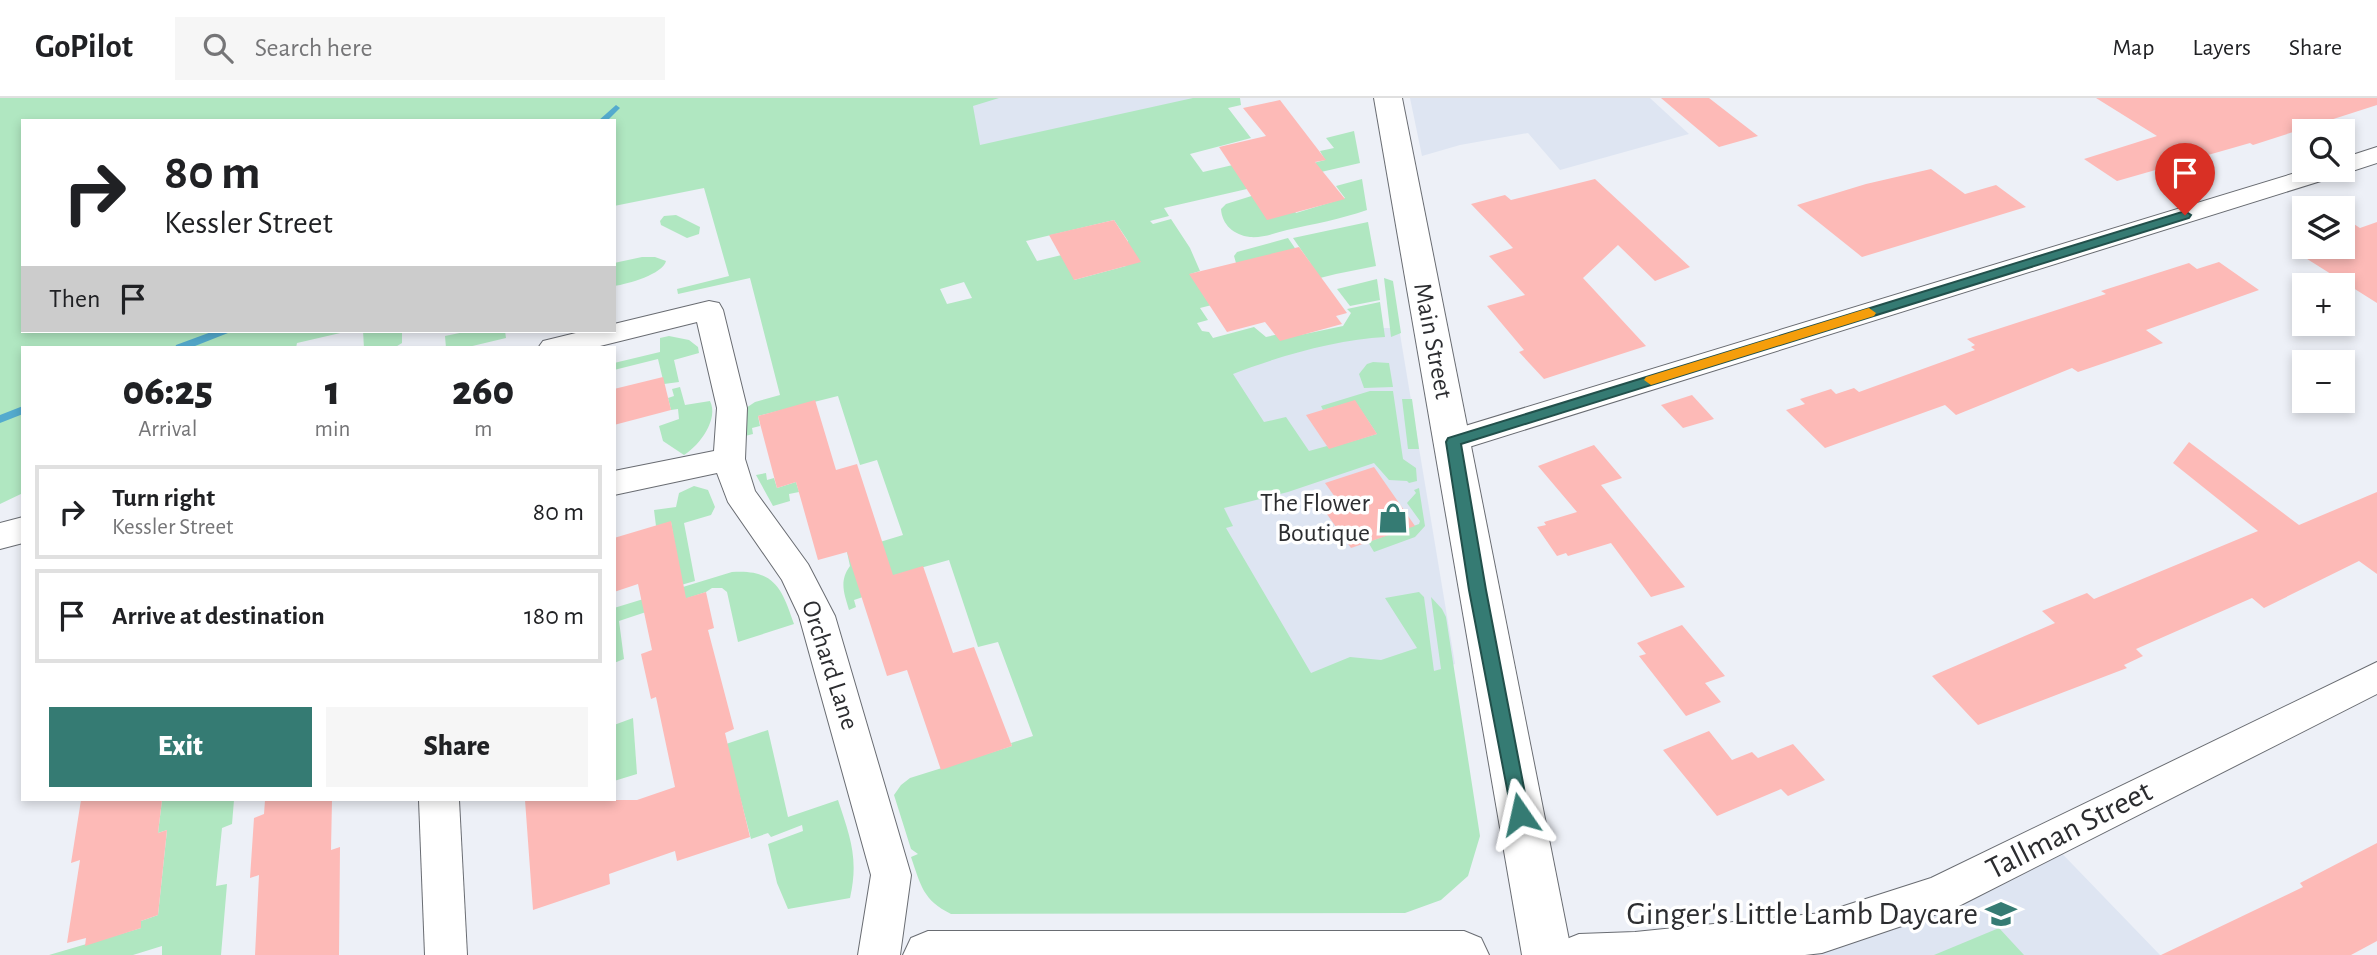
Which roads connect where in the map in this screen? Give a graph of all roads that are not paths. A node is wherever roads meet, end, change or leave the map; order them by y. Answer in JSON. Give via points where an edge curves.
{"nodes":[{"id":1,"x":1388,"y":98,"type":"edge"},
{"id":2,"x":2377,"y":155,"type":"edge"},
{"id":3,"x":2355,"y":162,"type":"edge"},
{"id":4,"x":2292,"y":182,"type":"edge"},
{"id":5,"x":615,"y":333,"type":"edge"},
{"id":6,"x":616,"y":333,"type":"edge"},
{"id":7,"x":561,"y":346,"type":"edge"},
{"id":8,"x":1453,"y":442,"type":"junction"},
{"id":9,"x":729,"y":459,"type":"junction"},
{"id":10,"x":616,"y":483,"type":"edge"},
{"id":11,"x":21,"y":531,"type":"edge"},
{"id":12,"x":0,"y":536,"type":"edge"},
{"id":13,"x":2377,"y":677,"type":"edge"},
{"id":14,"x":439,"y":801,"type":"edge"},
{"id":15,"x":446,"y":955,"type":"edge"},
{"id":16,"x":879,"y":955,"type":"edge"},
{"id":17,"x":929,"y":955,"type":"edge"},
{"id":18,"x":1464,"y":955,"type":"edge"},
{"id":19,"x":1547,"y":955,"type":"edge"},
{"id":20,"x":1579,"y":955,"type":"edge"}],
"edges":[{"from":1,"to":8,"type":"main road","name":"Main Street"},
{"from":2,"to":3,"type":"street"},
{"from":4,"to":8,"type":"street"},
{"from":5,"to":7,"type":"street","name":"Orchard Lane"},
{"from":6,"to":9,"type":"street","name":"Orchard Lane","via":[[709,310],[732,408]]},
{"from":8,"to":19,"type":"main road","name":"Main Street"},
{"from":9,"to":10,"type":"street"},
{"from":9,"to":16,"type":"street","name":"Orchard Lane","via":[[740,494],[808,593],[831,656],[891,875]]},
{"from":11,"to":12,"type":"street"},
{"from":13,"to":20,"type":"street","name":"Tallman Street","via":[[1927,898],[1822,933]]},
{"from":14,"to":15,"type":"street"},
{"from":17,"to":18,"type":"main road"}]}
